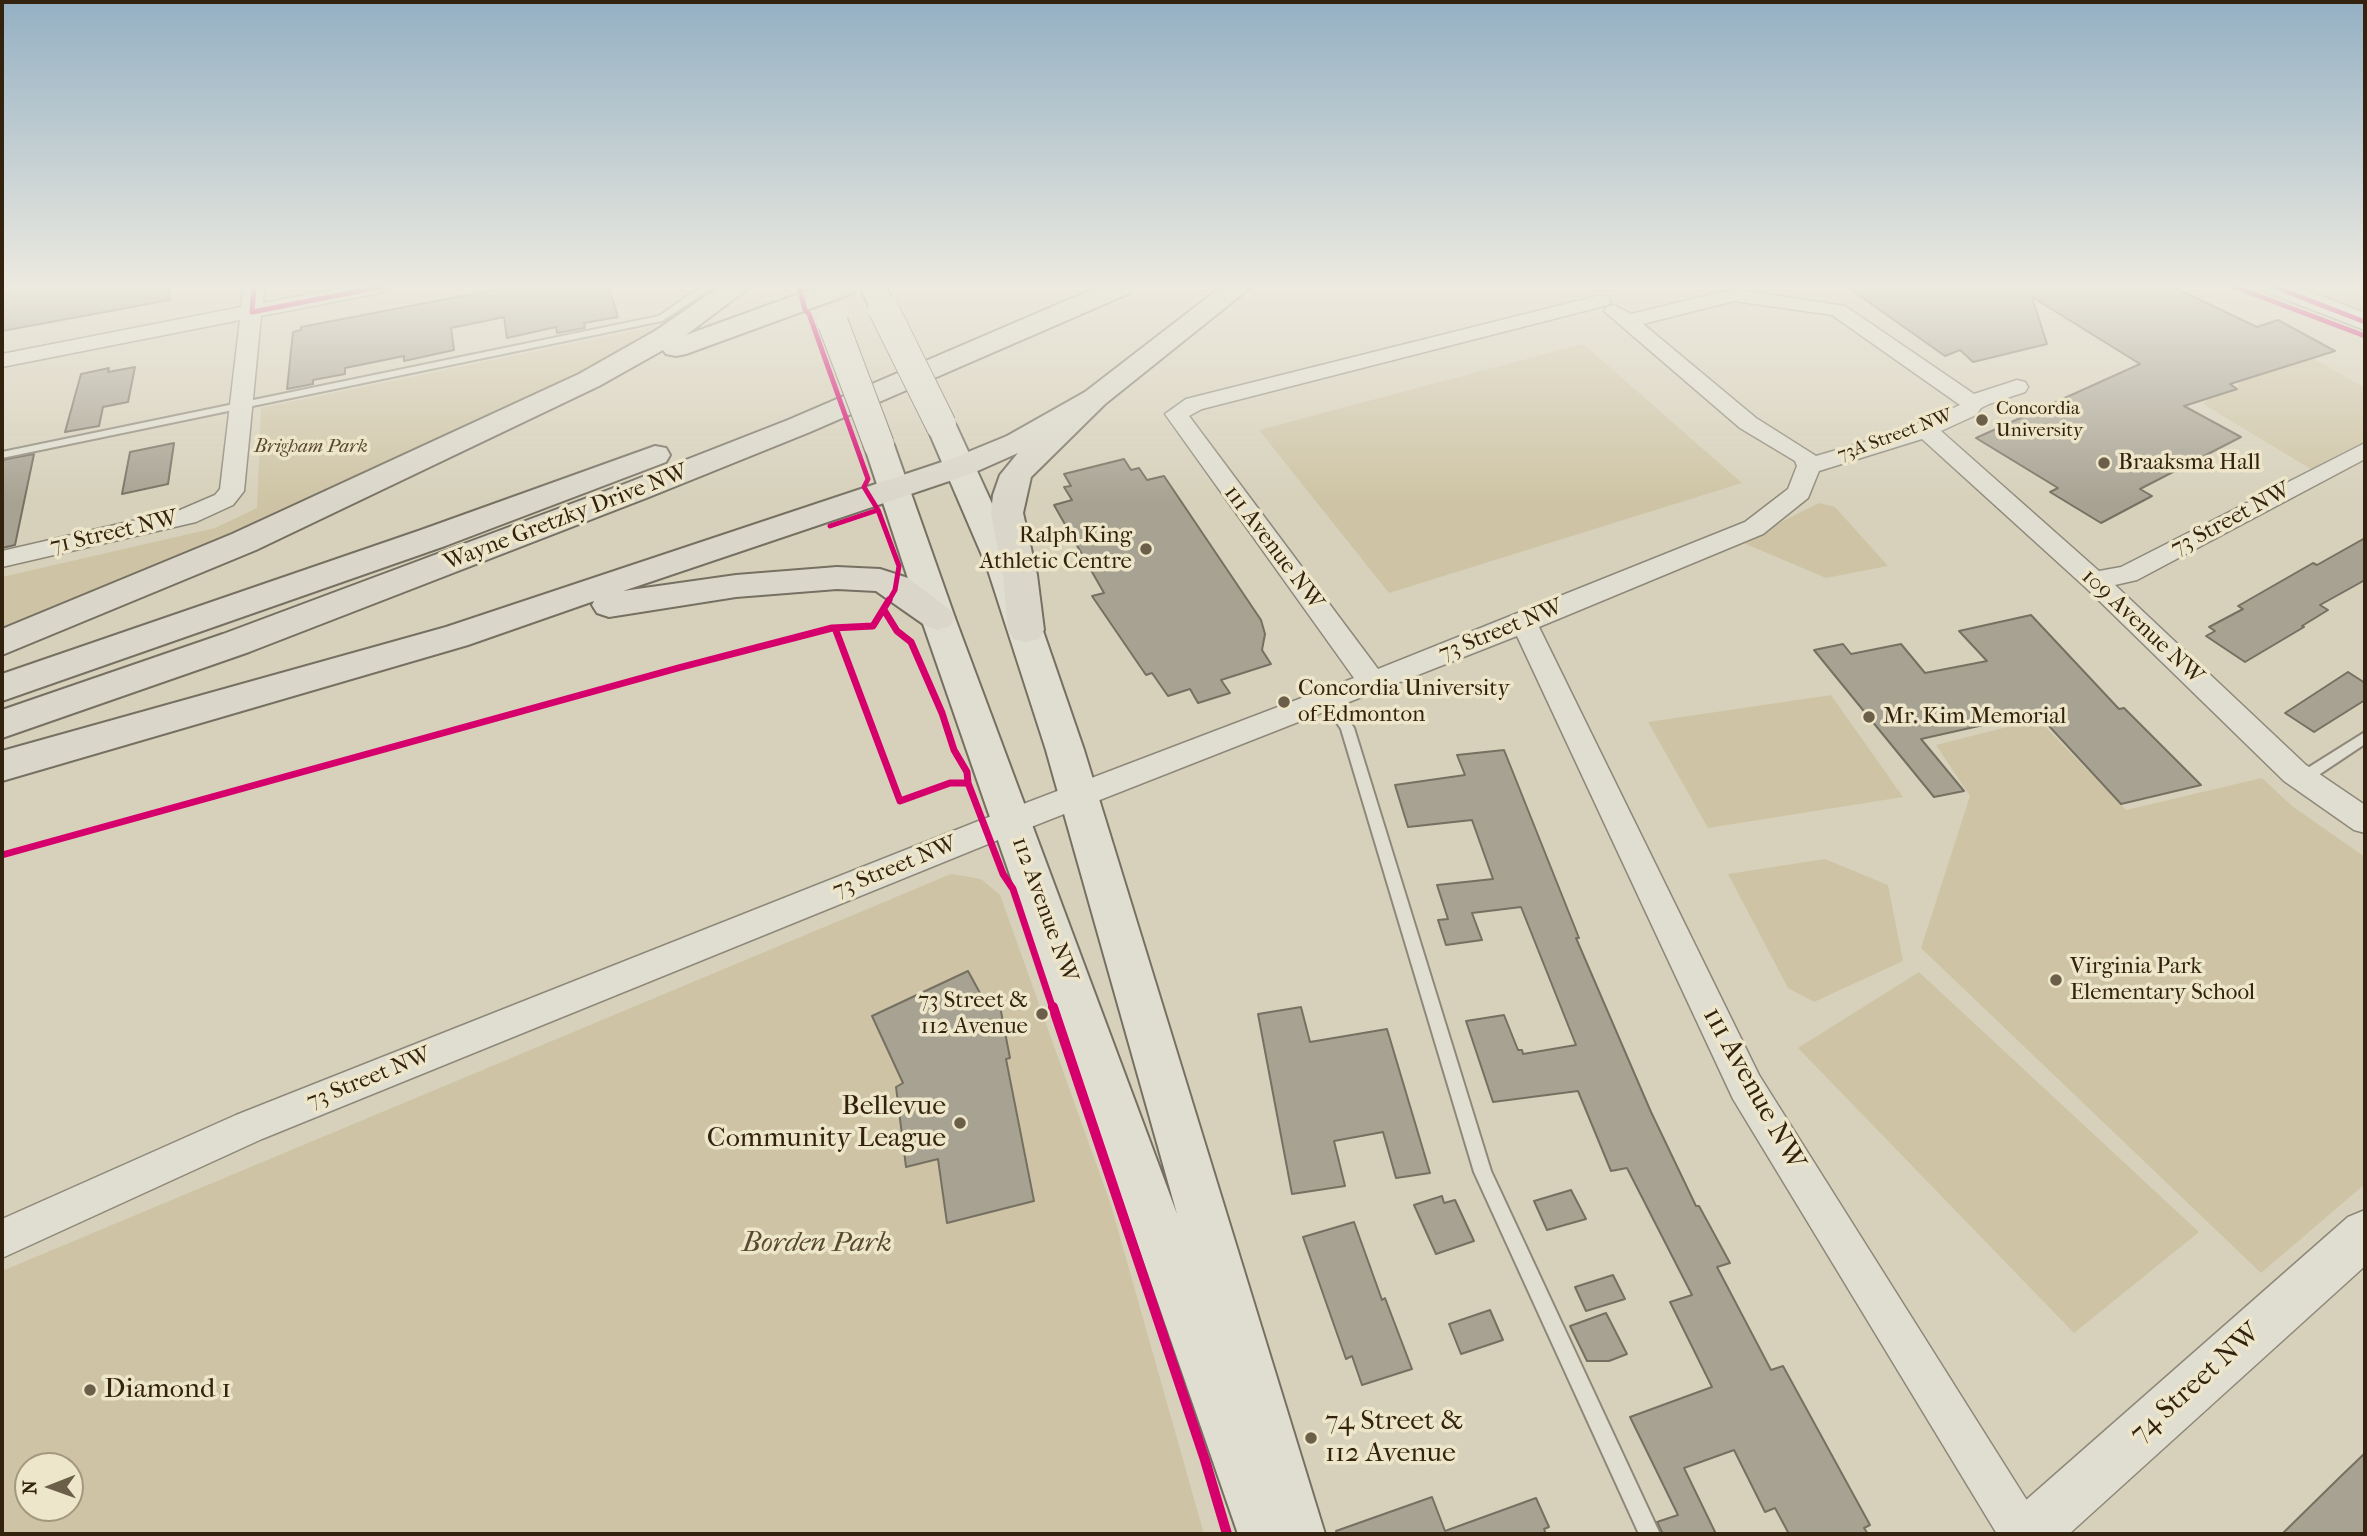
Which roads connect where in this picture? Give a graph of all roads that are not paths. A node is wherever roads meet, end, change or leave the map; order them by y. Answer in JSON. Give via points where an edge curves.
{"nodes":[{"id":1,"x":247,"y":359,"type":"edge"},
{"id":2,"x":468,"y":359,"type":"edge"},
{"id":3,"x":627,"y":359,"type":"edge"},
{"id":4,"x":646,"y":359,"type":"edge"},
{"id":5,"x":846,"y":359,"type":"edge"},
{"id":6,"x":897,"y":359,"type":"edge"},
{"id":7,"x":909,"y":359,"type":"edge"},
{"id":8,"x":955,"y":359,"type":"edge"},
{"id":9,"x":1146,"y":359,"type":"edge"},
{"id":10,"x":1358,"y":359,"type":"edge"},
{"id":11,"x":1670,"y":359,"type":"edge"},
{"id":12,"x":1909,"y":359,"type":"edge"},
{"id":13,"x":589,"y":380,"type":"junction"},
{"id":14,"x":2018,"y":387,"type":"dead end"},
{"id":15,"x":1095,"y":398,"type":"junction"},
{"id":16,"x":1973,"y":403,"type":"junction"},
{"id":17,"x":242,"y":406,"type":"junction"},
{"id":18,"x":1924,"y":428,"type":"junction"},
{"id":19,"x":2365,"y":450,"type":"edge"},
{"id":20,"x":2,"y":455,"type":"edge"},
{"id":21,"x":962,"y":466,"type":"junction"},
{"id":22,"x":1809,"y":466,"type":"junction"},
{"id":23,"x":896,"y":487,"type":"junction"},
{"id":24,"x":2,"y":559,"type":"edge"},
{"id":25,"x":2094,"y":581,"type":"junction"},
{"id":26,"x":938,"y":618,"type":"junction"},
{"id":27,"x":1524,"y":623,"type":"junction"},
{"id":28,"x":1026,"y":630,"type":"junction"},
{"id":29,"x":456,"y":636,"type":"junction"},
{"id":30,"x":2,"y":643,"type":"edge"},
{"id":31,"x":1372,"y":681,"type":"junction"},
{"id":32,"x":2,"y":688,"type":"edge"},
{"id":33,"x":1327,"y":698,"type":"junction"},
{"id":34,"x":2,"y":724,"type":"edge"},
{"id":35,"x":2365,"y":737,"type":"edge"},
{"id":36,"x":2,"y":766,"type":"edge"},
{"id":37,"x":2303,"y":778,"type":"junction"},
{"id":38,"x":1077,"y":796,"type":"junction"},
{"id":39,"x":2365,"y":821,"type":"edge"},
{"id":40,"x":1013,"y":822,"type":"junction"},
{"id":41,"x":2365,"y":1234,"type":"edge"},
{"id":42,"x":2,"y":1239,"type":"edge"},
{"id":43,"x":1267,"y":1534,"type":"edge"},
{"id":44,"x":1296,"y":1534,"type":"edge"},
{"id":45,"x":1650,"y":1534,"type":"edge"},
{"id":46,"x":2022,"y":1534,"type":"edge"},
{"id":47,"x":2028,"y":1534,"type":"edge"}],
"edges":[{"from":1,"to":17,"type":"street"},
{"from":2,"to":17,"type":"lane"},
{"from":3,"to":13,"type":"main road"},
{"from":4,"to":13,"type":"main road"},
{"from":5,"to":23,"type":"main road","name":"112 Avenue NW","bridge":true},
{"from":6,"to":32,"type":"main road","name":"Wayne Gretzky Drive NW","via":[[615,471]]},
{"from":7,"to":21,"type":"main road","bridge":true},
{"from":8,"to":34,"type":"main road","name":"Wayne Gretzky Drive NW","via":[[509,541]]},
{"from":9,"to":15,"type":"main road"},
{"from":10,"to":31,"type":"street","name":"111 Avenue NW","via":[[1194,404],[1176,414]]},
{"from":11,"to":22,"type":"street","via":[[1748,423],[1805,457]]},
{"from":12,"to":16,"type":"street"},
{"from":13,"to":30,"type":"main road","via":[[244,542]]},
{"from":14,"to":16,"type":"street","name":"73A Street NW"},
{"from":15,"to":21,"type":"main road","via":[[1018,442]]},
{"from":15,"to":28,"type":"main road","via":[[1032,456],[1016,475],[1009,495],[1007,513]]},
{"from":16,"to":18,"type":"street","name":"73A Street NW","via":[[1968,410]]},
{"from":17,"to":20,"type":"lane"},
{"from":17,"to":24,"type":"street","name":"71 Street NW","via":[[232,491],[224,500],[187,516]]},
{"from":18,"to":22,"type":"street","name":"73A Street NW"},
{"from":18,"to":25,"type":"street","name":"109 Avenue NW"},
{"from":19,"to":25,"type":"street","name":"73 Street NW","via":[[2128,574]]},
{"from":21,"to":23,"type":"main road"},
{"from":21,"to":28,"type":"main road"},
{"from":22,"to":27,"type":"street","name":"73 Street NW","via":[[1799,493],[1754,527]]},
{"from":23,"to":26,"type":"main road","name":"112 Avenue NW"},
{"from":23,"to":29,"type":"main road"},
{"from":25,"to":37,"type":"street","name":"109 Avenue NW"},
{"from":26,"to":29,"type":"main road","via":[[896,586],[880,580],[837,578],[645,598]]},
{"from":26,"to":40,"type":"main road","name":"112 Avenue NW"},
{"from":27,"to":31,"type":"street","name":"73 Street NW"},
{"from":27,"to":46,"type":"street","name":"111 Avenue NW","via":[[1746,1087]]},
{"from":28,"to":38,"type":"main road"},
{"from":29,"to":36,"type":"main road"},
{"from":31,"to":33,"type":"street","name":"73 Street NW"},
{"from":33,"to":38,"type":"street","name":"73 Street NW"},
{"from":33,"to":45,"type":"lane","via":[[1347,728],[1483,1172]]},
{"from":35,"to":37,"type":"lane"},
{"from":37,"to":39,"type":"street","name":"109 Avenue NW"},
{"from":38,"to":40,"type":"street","name":"73 Street NW"},
{"from":38,"to":44,"type":"main road"},
{"from":40,"to":42,"type":"street","name":"73 Street NW","via":[[249,1128]]},
{"from":40,"to":43,"type":"main road","name":"112 Avenue NW"},
{"from":41,"to":47,"type":"street","name":"74 Street NW"}]}
